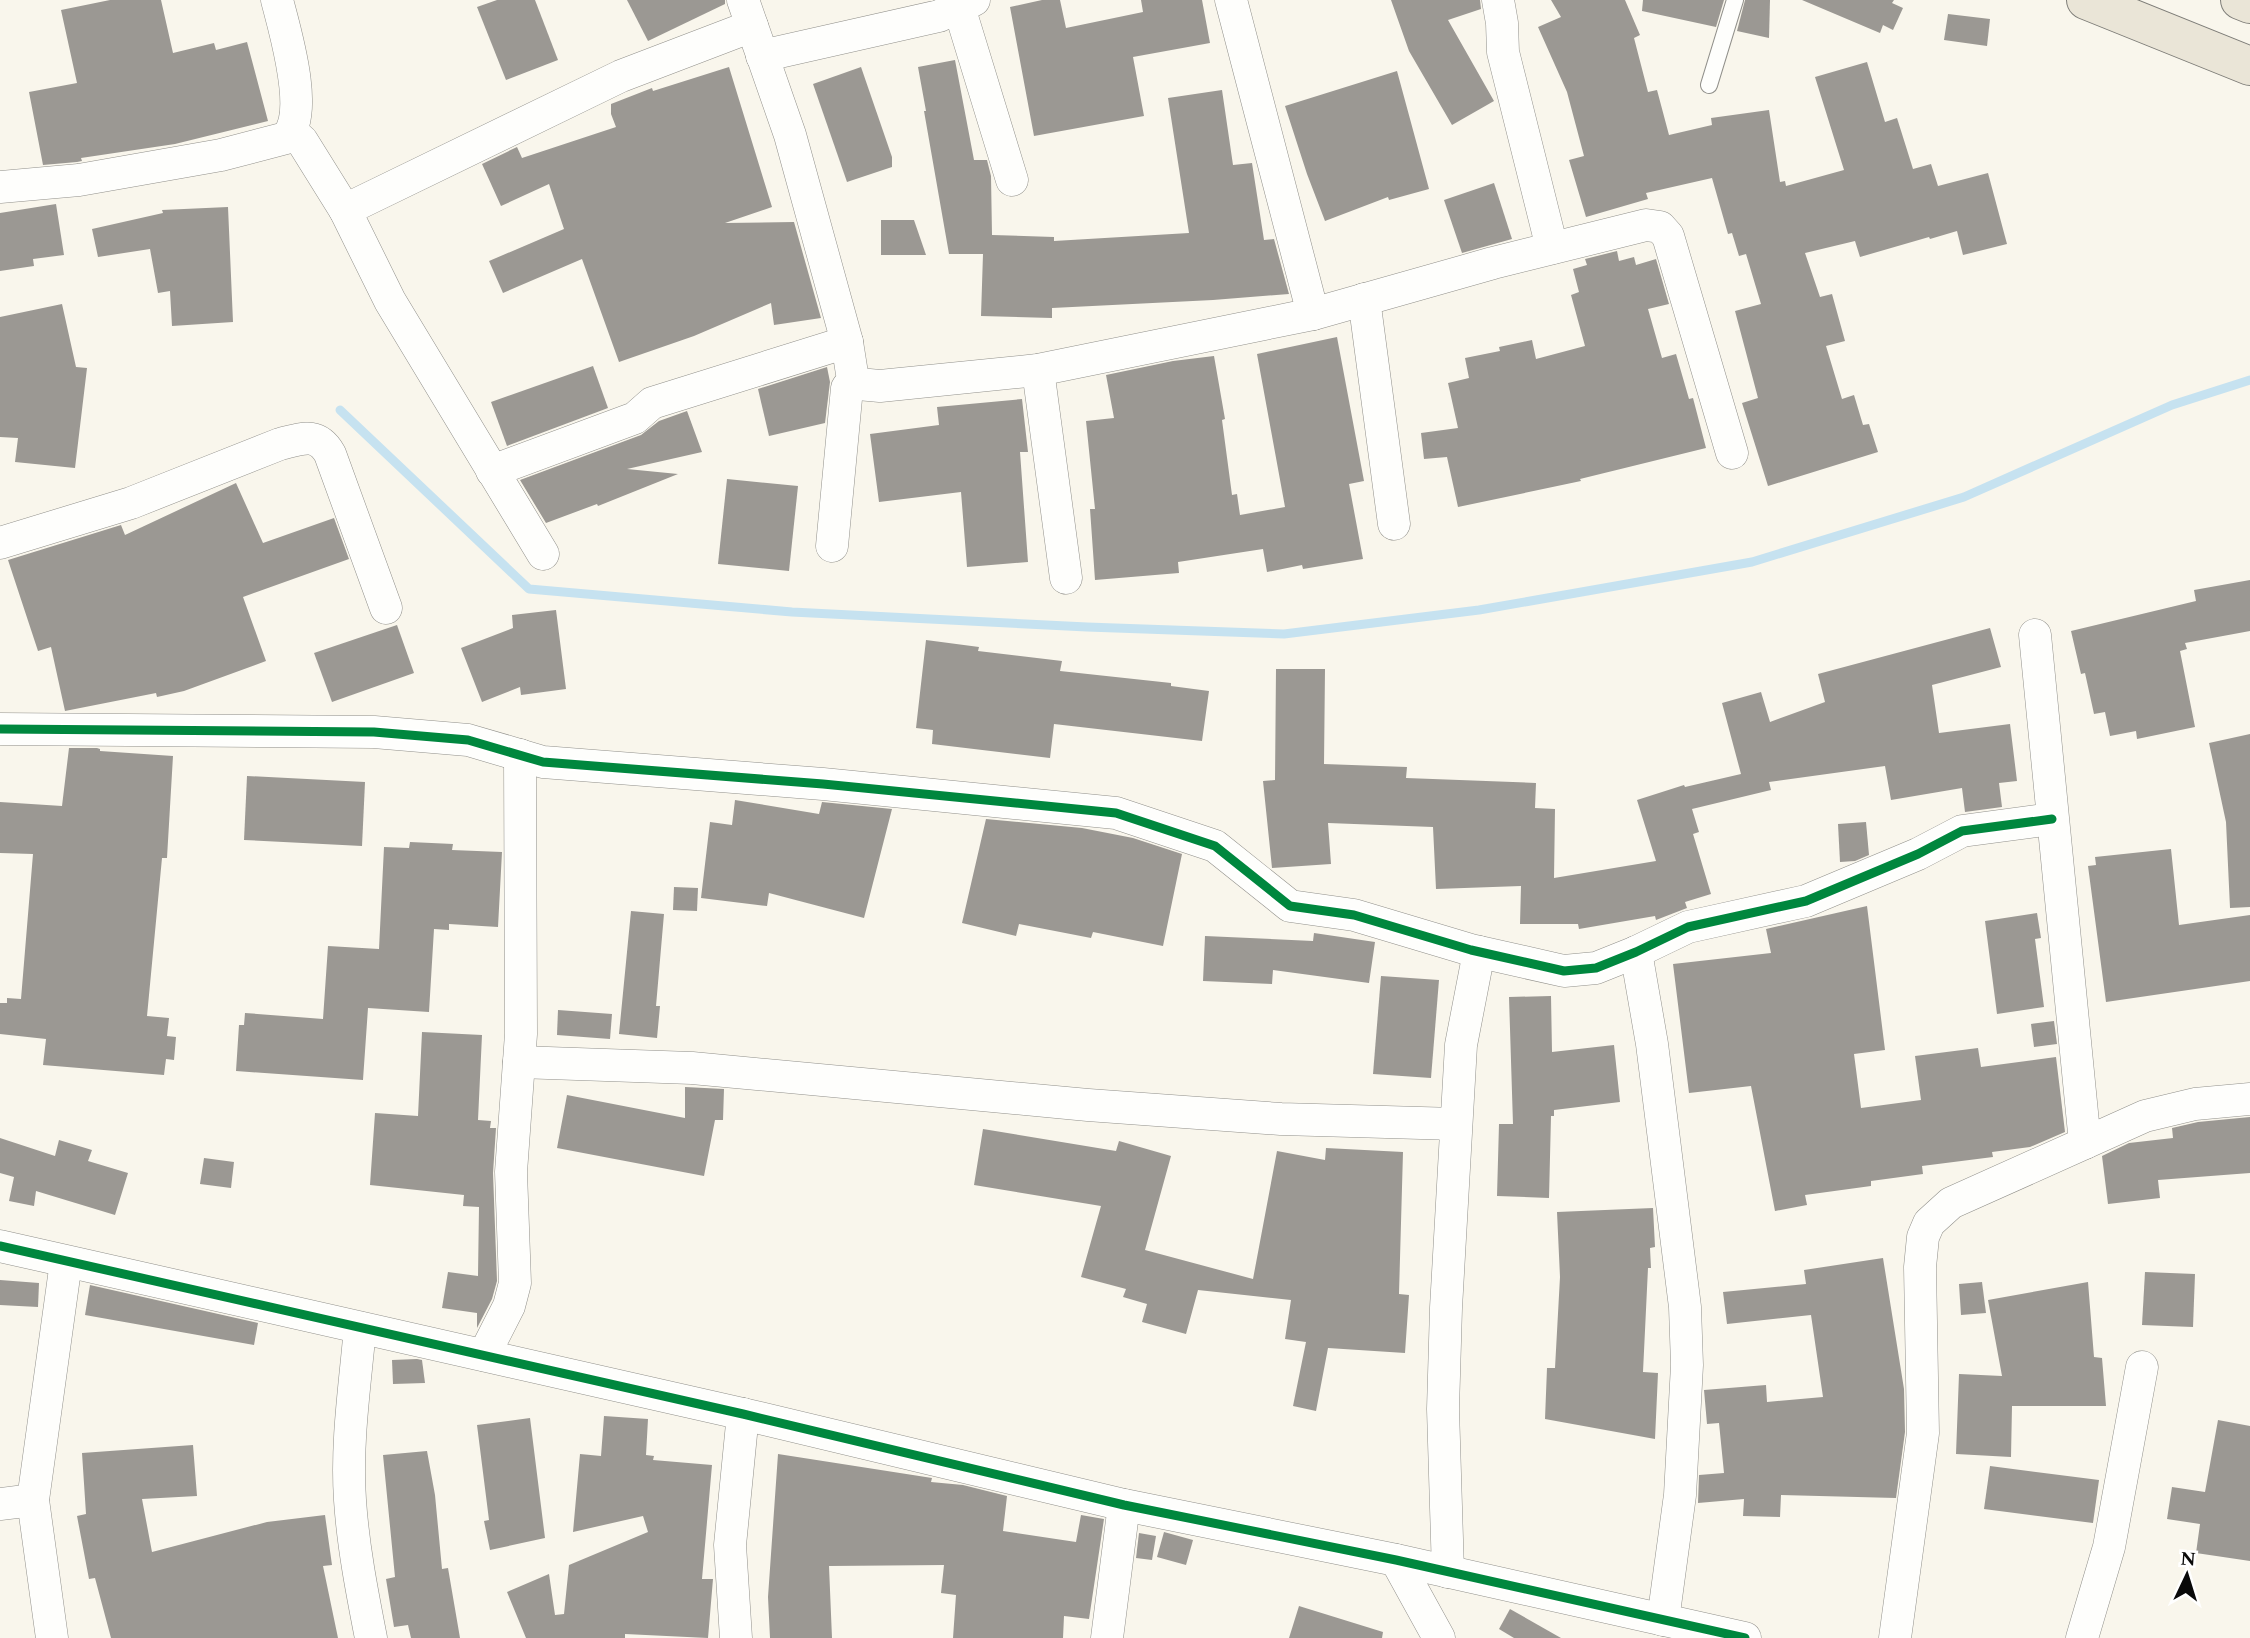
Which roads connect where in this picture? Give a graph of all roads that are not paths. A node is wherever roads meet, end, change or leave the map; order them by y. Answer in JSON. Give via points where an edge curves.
{"nodes":[{"id":1,"x":277,"y":0,"type":"edge"},
{"id":2,"x":1231,"y":0,"type":"edge"},
{"id":3,"x":1498,"y":0,"type":"edge"},
{"id":4,"x":1735,"y":0,"type":"edge"},
{"id":5,"x":2086,"y":0,"type":"edge"},
{"id":6,"x":2240,"y":0,"type":"edge"},
{"id":7,"x":966,"y":4,"type":"edge"},
{"id":8,"x":2250,"y":4,"type":"edge"},
{"id":9,"x":748,"y":13,"type":"edge"},
{"id":10,"x":762,"y":56,"type":"junction"},
{"id":11,"x":2250,"y":66,"type":"edge"},
{"id":12,"x":1709,"y":85,"type":"dead end"},
{"id":13,"x":292,"y":132,"type":"junction"},
{"id":14,"x":1012,"y":180,"type":"dead end"},
{"id":15,"x":0,"y":187,"type":"edge"},
{"id":16,"x":345,"y":210,"type":"junction"},
{"id":17,"x":1552,"y":248,"type":"junction"},
{"id":18,"x":1364,"y":299,"type":"junction"},
{"id":19,"x":1314,"y":314,"type":"junction"},
{"id":20,"x":847,"y":342,"type":"junction"},
{"id":21,"x":1038,"y":370,"type":"junction"},
{"id":22,"x":853,"y":380,"type":"junction"},
{"id":23,"x":1732,"y":453,"type":"dead end"},
{"id":24,"x":492,"y":471,"type":"junction"},
{"id":25,"x":1394,"y":524,"type":"dead end"},
{"id":26,"x":0,"y":543,"type":"edge"},
{"id":27,"x":832,"y":545,"type":"dead end"},
{"id":28,"x":542,"y":554,"type":"dead end"},
{"id":29,"x":1066,"y":579,"type":"dead end"},
{"id":30,"x":386,"y":608,"type":"dead end"},
{"id":31,"x":2035,"y":635,"type":"dead end"},
{"id":32,"x":0,"y":729,"type":"edge"},
{"id":33,"x":520,"y":755,"type":"junction"},
{"id":34,"x":2052,"y":819,"type":"junction"},
{"id":35,"x":1479,"y":952,"type":"junction"},
{"id":36,"x":1636,"y":952,"type":"junction"},
{"id":37,"x":519,"y":1062,"type":"junction"},
{"id":38,"x":2250,"y":1098,"type":"edge"},
{"id":39,"x":1457,"y":1124,"type":"junction"},
{"id":40,"x":2085,"y":1143,"type":"junction"},
{"id":41,"x":0,"y":1246,"type":"edge"},
{"id":42,"x":66,"y":1262,"type":"junction"},
{"id":43,"x":360,"y":1328,"type":"junction"},
{"id":44,"x":484,"y":1355,"type":"junction"},
{"id":45,"x":2142,"y":1367,"type":"dead end"},
{"id":46,"x":743,"y":1414,"type":"junction"},
{"id":47,"x":33,"y":1500,"type":"junction"},
{"id":48,"x":0,"y":1504,"type":"edge"},
{"id":49,"x":1124,"y":1505,"type":"junction"},
{"id":50,"x":1396,"y":1560,"type":"junction"},
{"id":51,"x":1448,"y":1572,"type":"junction"},
{"id":52,"x":1663,"y":1620,"type":"junction"},
{"id":53,"x":52,"y":1638,"type":"edge"},
{"id":54,"x":372,"y":1638,"type":"edge"},
{"id":55,"x":736,"y":1638,"type":"edge"},
{"id":56,"x":1107,"y":1638,"type":"edge"},
{"id":57,"x":1439,"y":1638,"type":"edge"},
{"id":58,"x":1745,"y":1638,"type":"edge"},
{"id":59,"x":1895,"y":1638,"type":"edge"},
{"id":60,"x":2082,"y":1638,"type":"edge"}],
"edges":[{"from":1,"to":13,"type":"street","via":[[296,84]]},
{"from":2,"to":19,"type":"street"},
{"from":3,"to":17,"type":"street","via":[[1503,52]]},
{"from":4,"to":12,"type":"lane"},
{"from":5,"to":11,"type":"main road"},
{"from":6,"to":8,"type":"main road"},
{"from":7,"to":10,"type":"street","via":[[939,16]]},
{"from":7,"to":14,"type":"street"},
{"from":9,"to":10,"type":"street"},
{"from":9,"to":16,"type":"street"},
{"from":10,"to":20,"type":"street","via":[[790,135]]},
{"from":13,"to":15,"type":"street","via":[[270,144],[221,155],[79,180]]},
{"from":13,"to":16,"type":"street"},
{"from":16,"to":24,"type":"street","via":[[390,301]]},
{"from":17,"to":18,"type":"street"},
{"from":17,"to":23,"type":"street","via":[[1646,225],[1660,227],[1668,236]]},
{"from":18,"to":19,"type":"street"},
{"from":18,"to":25,"type":"street"},
{"from":19,"to":21,"type":"street"},
{"from":20,"to":22,"type":"street"},
{"from":20,"to":24,"type":"street","via":[[652,403],[635,418]]},
{"from":21,"to":22,"type":"street","via":[[880,386]]},
{"from":21,"to":29,"type":"street"},
{"from":22,"to":27,"type":"street","via":[[847,388]]},
{"from":24,"to":28,"type":"street"},
{"from":26,"to":30,"type":"street","via":[[131,503],[280,444],[315,439],[325,444],[330,454]]},
{"from":31,"to":34,"type":"street"},
{"from":32,"to":33,"type":"street","via":[[374,732],[468,740]]},
{"from":33,"to":35,"type":"street","via":[[543,762],[1116,813],[1215,846],[1290,906],[1354,915]]},
{"from":33,"to":37,"type":"street"},
{"from":34,"to":36,"type":"street","via":[[1962,831],[1806,901],[1688,927]]},
{"from":34,"to":40,"type":"street"},
{"from":35,"to":36,"type":"street","via":[[1564,971],[1596,968]]},
{"from":35,"to":39,"type":"street","via":[[1461,1045]]},
{"from":36,"to":52,"type":"street","via":[[1654,1056],[1685,1307],[1687,1365],[1680,1495]]},
{"from":37,"to":39,"type":"street","via":[[692,1068],[1281,1119]]},
{"from":37,"to":44,"type":"street","via":[[511,1171],[515,1283],[509,1306]]},
{"from":38,"to":40,"type":"street","via":[[2145,1116]]},
{"from":39,"to":51,"type":"street","via":[[1443,1397]]},
{"from":40,"to":59,"type":"street","via":[[1951,1203],[1926,1230],[1920,1267],[1923,1433]]},
{"from":41,"to":42,"type":"street"},
{"from":42,"to":43,"type":"street"},
{"from":42,"to":47,"type":"street"},
{"from":43,"to":44,"type":"street"},
{"from":43,"to":54,"type":"street","via":[[350,1499],[359,1581]]},
{"from":44,"to":46,"type":"street"},
{"from":45,"to":60,"type":"street","via":[[2109,1548]]},
{"from":46,"to":49,"type":"street"},
{"from":46,"to":55,"type":"street","via":[[730,1545]]},
{"from":47,"to":48,"type":"street"},
{"from":47,"to":53,"type":"street"},
{"from":49,"to":50,"type":"street"},
{"from":49,"to":56,"type":"street"},
{"from":50,"to":51,"type":"street"},
{"from":50,"to":57,"type":"street"},
{"from":51,"to":52,"type":"street"},
{"from":52,"to":58,"type":"street"}]}
